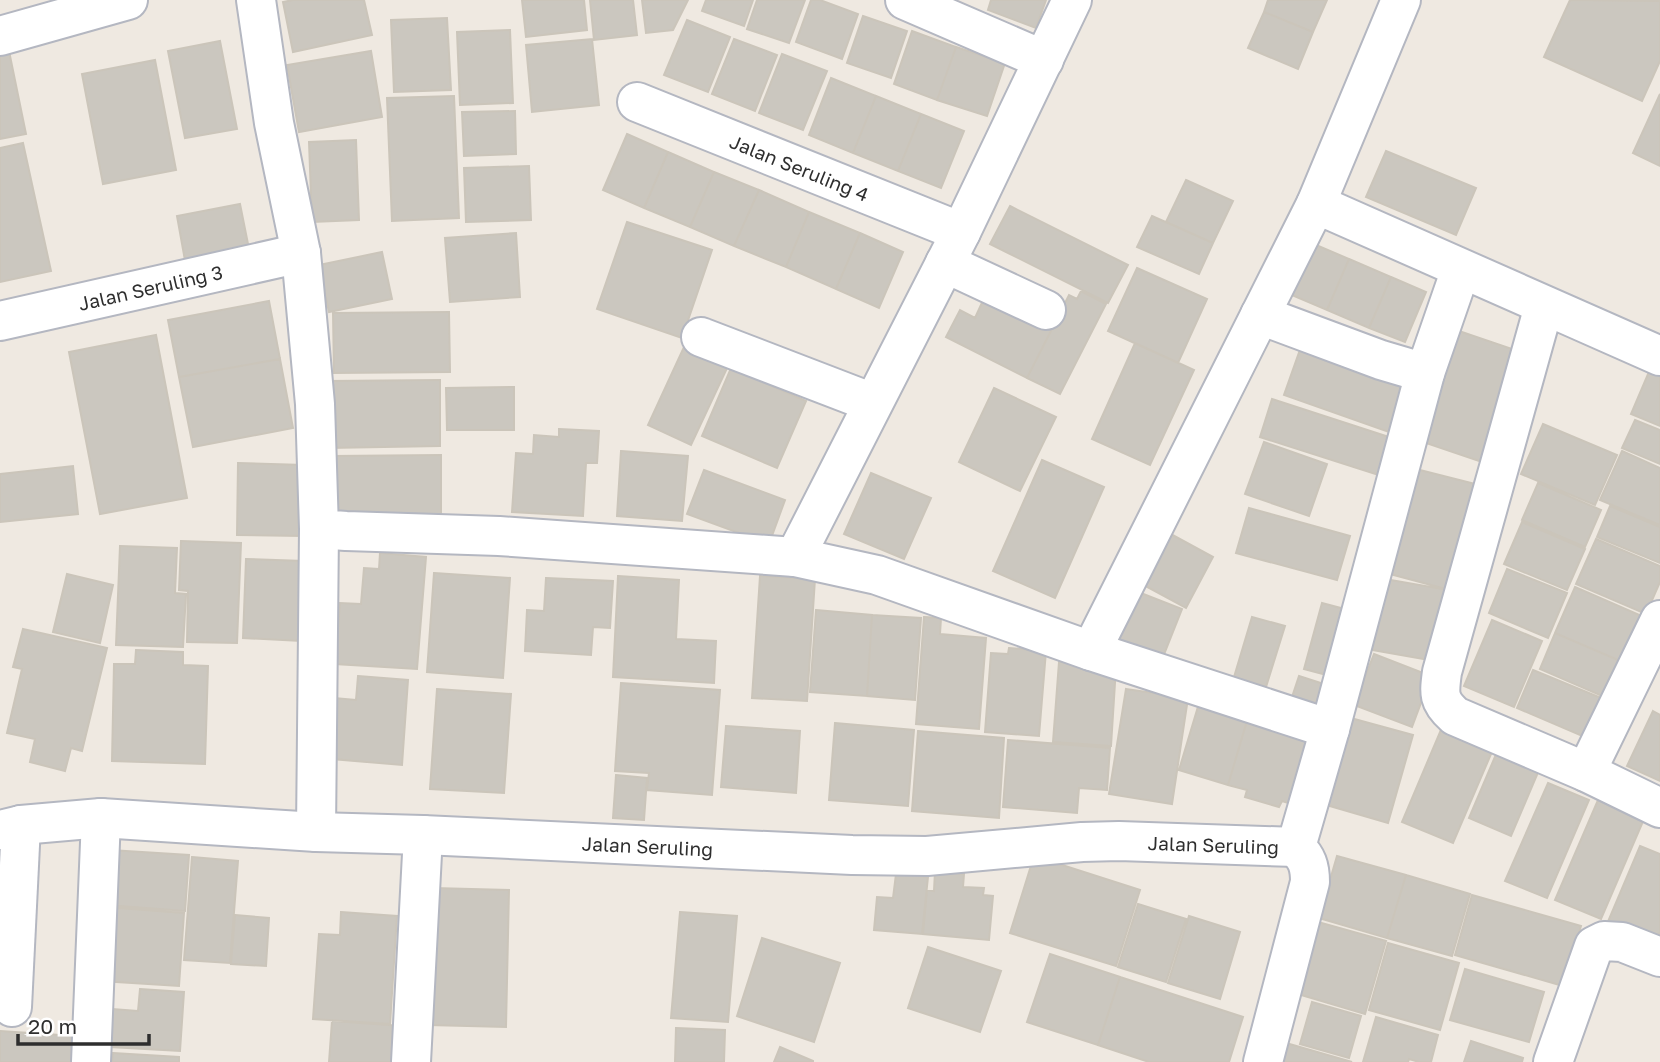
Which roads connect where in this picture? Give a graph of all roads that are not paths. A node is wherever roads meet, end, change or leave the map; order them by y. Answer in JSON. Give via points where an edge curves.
{"nodes":[{"id":1,"x":128,"y":0,"type":"edge"},
{"id":2,"x":256,"y":0,"type":"edge"},
{"id":3,"x":905,"y":0,"type":"edge"},
{"id":4,"x":1072,"y":0,"type":"edge"},
{"id":5,"x":1401,"y":0,"type":"edge"},
{"id":6,"x":0,"y":36,"type":"edge"},
{"id":7,"x":1045,"y":60,"type":"junction"},
{"id":8,"x":637,"y":102,"type":"dead end"},
{"id":9,"x":1316,"y":204,"type":"junction"},
{"id":10,"x":953,"y":248,"type":"junction"},
{"id":11,"x":301,"y":253,"type":"junction"},
{"id":12,"x":1461,"y":269,"type":"junction"},
{"id":13,"x":1544,"y":306,"type":"junction"},
{"id":14,"x":1046,"y":310,"type":"dead end"},
{"id":15,"x":1260,"y":315,"type":"junction"},
{"id":16,"x":0,"y":321,"type":"edge"},
{"id":17,"x":701,"y":337,"type":"dead end"},
{"id":18,"x":1660,"y":356,"type":"edge"},
{"id":19,"x":1425,"y":373,"type":"junction"},
{"id":20,"x":873,"y":403,"type":"junction"},
{"id":21,"x":319,"y":529,"type":"junction"},
{"id":22,"x":795,"y":557,"type":"junction"},
{"id":23,"x":1660,"y":620,"type":"edge"},
{"id":24,"x":1091,"y":651,"type":"junction"},
{"id":25,"x":1330,"y":729,"type":"junction"},
{"id":26,"x":1586,"y":772,"type":"junction"},
{"id":27,"x":1660,"y":808,"type":"edge"},
{"id":28,"x":101,"y":818,"type":"junction"},
{"id":29,"x":10,"y":827,"type":"edge"},
{"id":30,"x":316,"y":832,"type":"junction"},
{"id":31,"x":424,"y":835,"type":"junction"},
{"id":32,"x":1296,"y":847,"type":"junction"},
{"id":33,"x":1660,"y":957,"type":"edge"},
{"id":34,"x":12,"y":1007,"type":"dead end"},
{"id":35,"x":91,"y":1062,"type":"edge"},
{"id":36,"x":411,"y":1062,"type":"edge"},
{"id":37,"x":1263,"y":1062,"type":"edge"},
{"id":38,"x":1553,"y":1062,"type":"edge"}],
"edges":[{"from":1,"to":6,"type":"street"},
{"from":2,"to":11,"type":"street","via":[[274,123]]},
{"from":3,"to":7,"type":"street"},
{"from":4,"to":7,"type":"street"},
{"from":5,"to":9,"type":"street"},
{"from":7,"to":10,"type":"street"},
{"from":8,"to":10,"type":"street","name":"Jalan Seruling 4"},
{"from":9,"to":12,"type":"street"},
{"from":9,"to":15,"type":"street"},
{"from":10,"to":14,"type":"street","name":"Jalan Seruling 4"},
{"from":10,"to":20,"type":"street"},
{"from":11,"to":16,"type":"street","name":"Jalan Seruling 3"},
{"from":11,"to":21,"type":"street","via":[[315,404]]},
{"from":12,"to":13,"type":"street"},
{"from":12,"to":19,"type":"street"},
{"from":13,"to":18,"type":"street"},
{"from":13,"to":26,"type":"street","via":[[1439,693],[1455,716]]},
{"from":15,"to":19,"type":"street"},
{"from":15,"to":24,"type":"street"},
{"from":17,"to":20,"type":"street"},
{"from":19,"to":25,"type":"street"},
{"from":20,"to":22,"type":"street"},
{"from":21,"to":22,"type":"street","via":[[499,536]]},
{"from":21,"to":30,"type":"street"},
{"from":22,"to":24,"type":"street","via":[[877,575]]},
{"from":23,"to":26,"type":"street"},
{"from":24,"to":25,"type":"street"},
{"from":25,"to":32,"type":"street"},
{"from":26,"to":27,"type":"street"},
{"from":28,"to":29,"type":"street","name":"Jalan Seruling"},
{"from":28,"to":30,"type":"street","name":"Jalan Seruling"},
{"from":28,"to":35,"type":"street"},
{"from":29,"to":34,"type":"street"},
{"from":30,"to":31,"type":"street","name":"Jalan Seruling"},
{"from":31,"to":32,"type":"street","name":"Jalan Seruling","via":[[927,856],[1119,841]]},
{"from":31,"to":36,"type":"street"},
{"from":32,"to":37,"type":"street","via":[[1305,856],[1310,882]]},
{"from":33,"to":38,"type":"street","via":[[1622,942],[1604,941],[1594,946]]}]}
